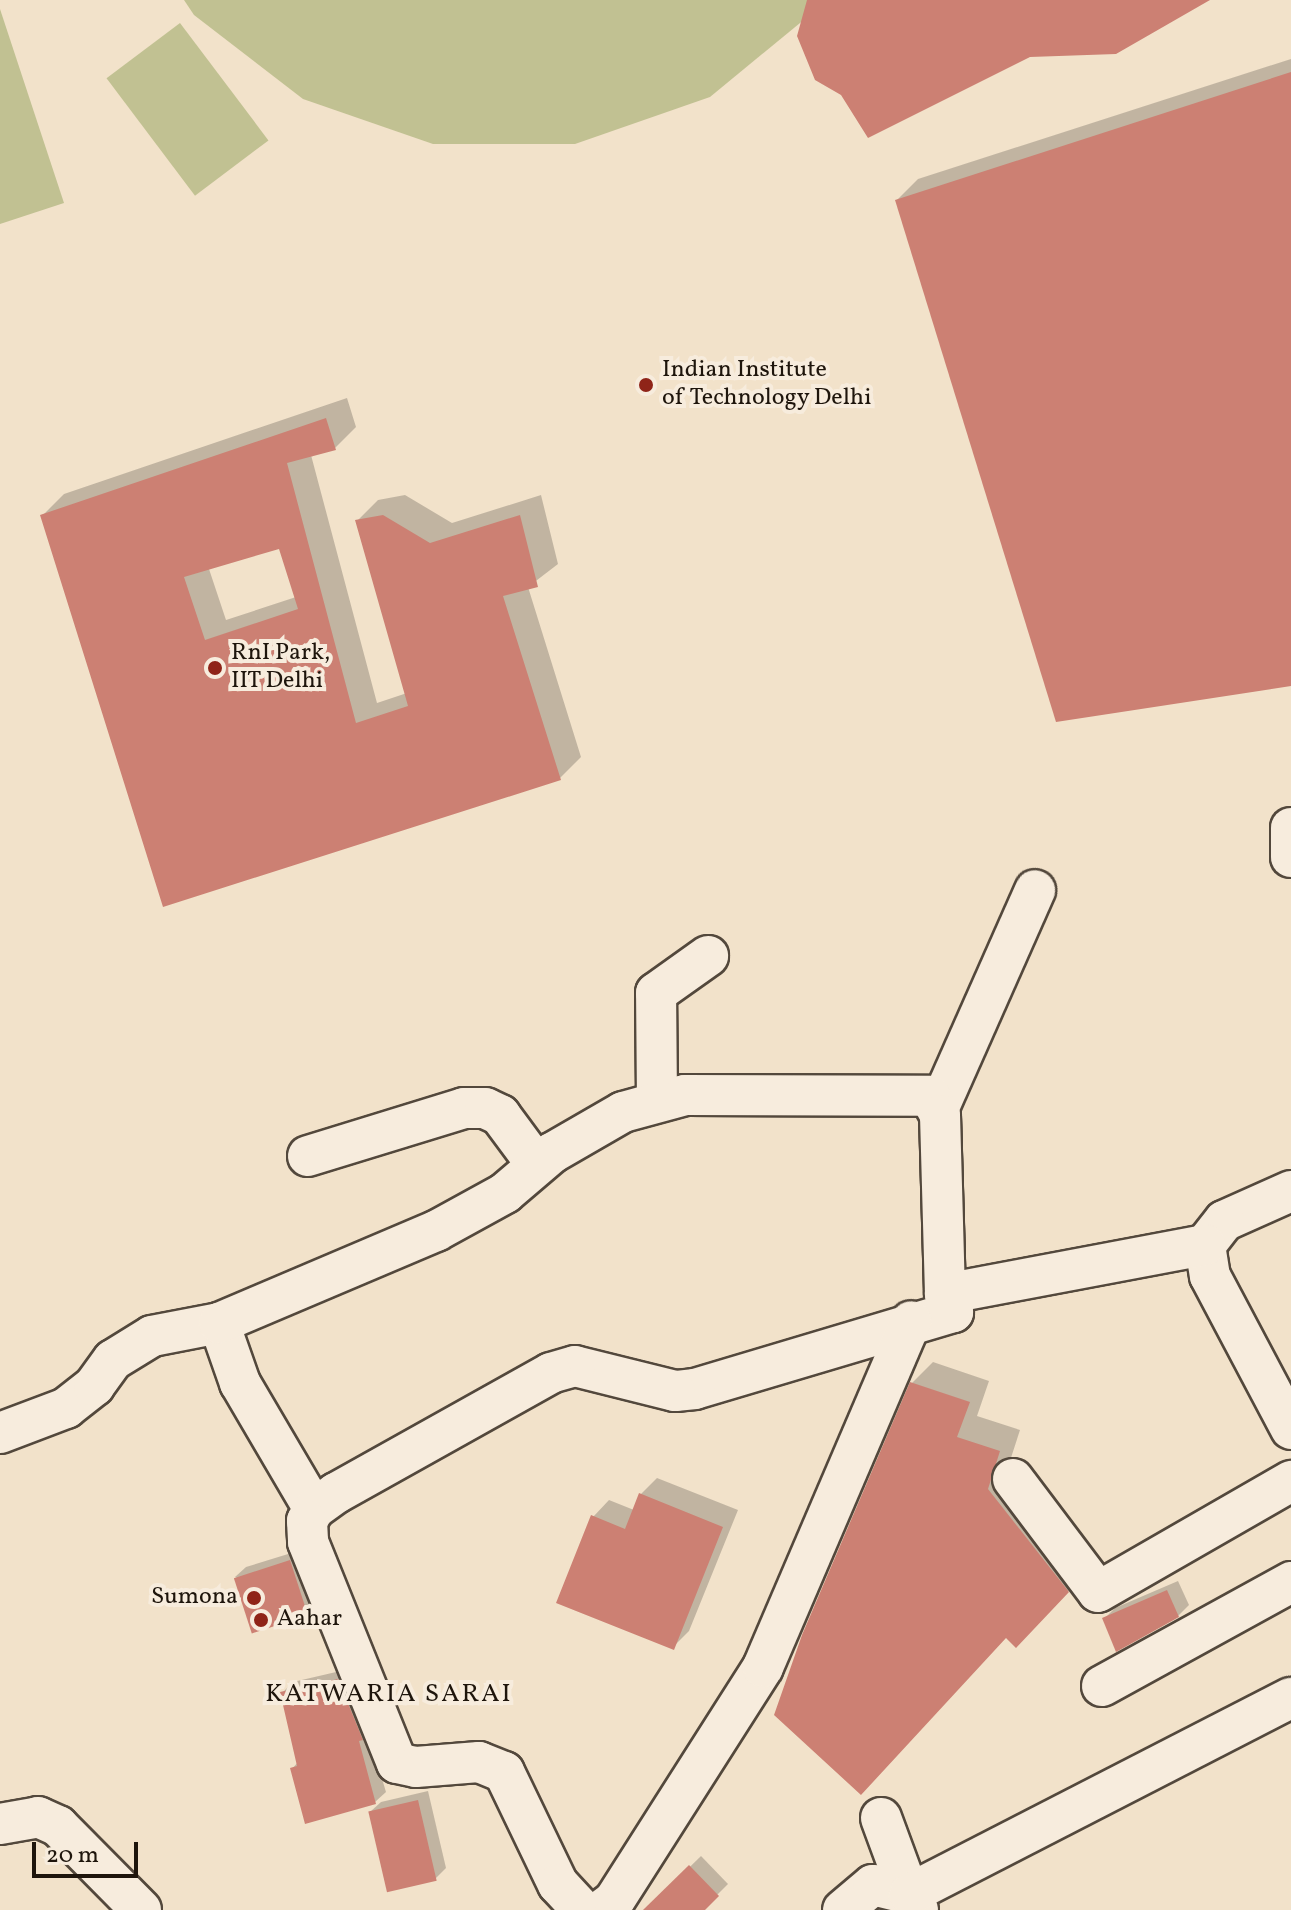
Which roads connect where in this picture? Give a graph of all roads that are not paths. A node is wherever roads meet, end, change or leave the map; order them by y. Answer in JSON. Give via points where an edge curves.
{"nodes":[{"id":1,"x":1291,"y":828,"type":"edge"},
{"id":2,"x":1291,"y":857,"type":"edge"},
{"id":3,"x":1035,"y":890,"type":"dead end"},
{"id":4,"x":708,"y":956,"type":"dead end"},
{"id":5,"x":657,"y":1101,"type":"junction"},
{"id":6,"x":939,"y":1107,"type":"junction"},
{"id":7,"x":308,"y":1156,"type":"dead end"},
{"id":8,"x":537,"y":1165,"type":"junction"},
{"id":9,"x":1291,"y":1191,"type":"edge"},
{"id":10,"x":1205,"y":1245,"type":"junction"},
{"id":11,"x":945,"y":1294,"type":"junction"},
{"id":12,"x":911,"y":1321,"type":"junction"},
{"id":13,"x":219,"y":1323,"type":"junction"},
{"id":14,"x":1291,"y":1429,"type":"edge"},
{"id":15,"x":0,"y":1433,"type":"edge"},
{"id":16,"x":1013,"y":1479,"type":"dead end"},
{"id":17,"x":1291,"y":1481,"type":"edge"},
{"id":18,"x":314,"y":1509,"type":"junction"},
{"id":19,"x":1291,"y":1582,"type":"edge"},
{"id":20,"x":1102,"y":1686,"type":"dead end"},
{"id":21,"x":1291,"y":1698,"type":"edge"},
{"id":22,"x":881,"y":1818,"type":"dead end"},
{"id":23,"x":0,"y":1824,"type":"edge"},
{"id":24,"x":914,"y":1902,"type":"edge"},
{"id":25,"x":141,"y":1910,"type":"edge"},
{"id":26,"x":582,"y":1910,"type":"edge"},
{"id":27,"x":602,"y":1910,"type":"edge"},
{"id":28,"x":843,"y":1910,"type":"edge"}],
"edges":[{"from":1,"to":2,"type":"street"},
{"from":3,"to":6,"type":"street"},
{"from":4,"to":5,"type":"street","via":[[656,993]]},
{"from":5,"to":6,"type":"street","via":[[685,1095],[925,1094]]},
{"from":5,"to":8,"type":"street","via":[[623,1112]]},
{"from":6,"to":11,"type":"street"},
{"from":7,"to":8,"type":"street","via":[[464,1108],[485,1108],[500,1115]]},
{"from":8,"to":13,"type":"street","via":[[505,1193],[436,1231]]},
{"from":9,"to":10,"type":"street","via":[[1224,1221]]},
{"from":10,"to":11,"type":"street"},
{"from":10,"to":14,"type":"street","via":[[1210,1276]]},
{"from":11,"to":12,"type":"street","via":[[953,1312]]},
{"from":12,"to":18,"type":"street","via":[[695,1389],[675,1391],[575,1366],[551,1373]]},
{"from":12,"to":27,"type":"street","via":[[763,1667],[614,1901]]},
{"from":13,"to":15,"type":"street","via":[[152,1336],[113,1360],[94,1386],[66,1408]]},
{"from":13,"to":18,"type":"street","via":[[240,1383]]},
{"from":16,"to":17,"type":"street","via":[[1098,1592]]},
{"from":18,"to":26,"type":"street","via":[[307,1521],[308,1542],[397,1763],[416,1767],[479,1762],[504,1772],[558,1884]]},
{"from":19,"to":20,"type":"street"},
{"from":21,"to":24,"type":"street"},
{"from":22,"to":24,"type":"street"},
{"from":23,"to":25,"type":"street","via":[[38,1817],[58,1826]]},
{"from":24,"to":28,"type":"street","via":[[873,1885]]}]}
